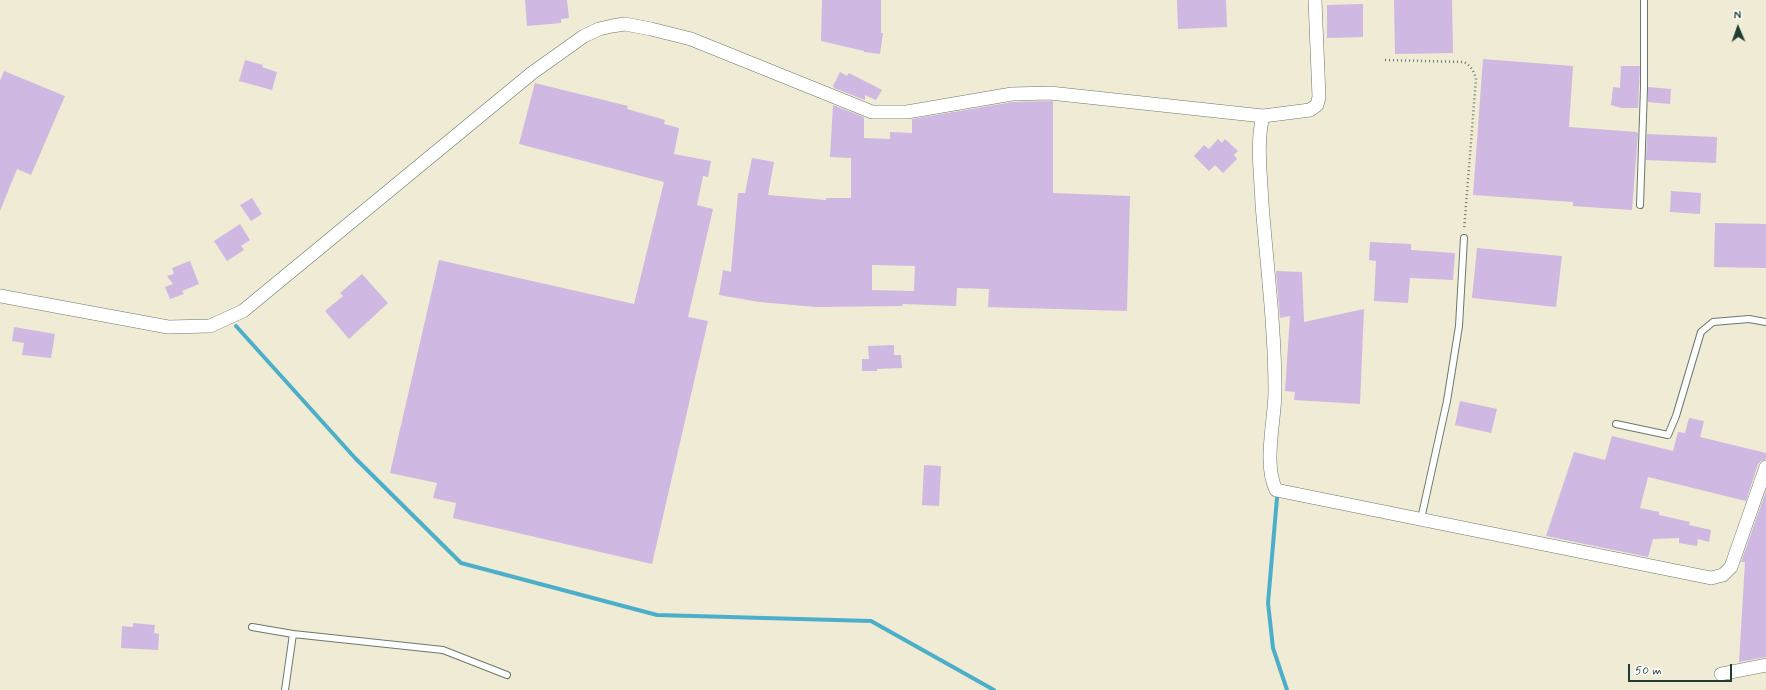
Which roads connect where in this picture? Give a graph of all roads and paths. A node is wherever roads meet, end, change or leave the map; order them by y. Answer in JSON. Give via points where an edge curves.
{"nodes":[{"id":1,"x":1315,"y":0,"type":"edge"},
{"id":2,"x":1644,"y":0,"type":"edge"},
{"id":3,"x":1385,"y":60,"type":"dead end"},
{"id":4,"x":1263,"y":116,"type":"junction"},
{"id":5,"x":1640,"y":205,"type":"dead end"},
{"id":6,"x":1464,"y":238,"type":"joint"},
{"id":7,"x":0,"y":296,"type":"edge"},
{"id":8,"x":1766,"y":322,"type":"edge"},
{"id":9,"x":1616,"y":424,"type":"dead end"},
{"id":10,"x":1766,"y":467,"type":"edge"},
{"id":11,"x":1421,"y":519,"type":"junction"},
{"id":12,"x":252,"y":627,"type":"dead end"},
{"id":13,"x":293,"y":634,"type":"junction"},
{"id":14,"x":1766,"y":665,"type":"edge"},
{"id":15,"x":1721,"y":674,"type":"dead end"},
{"id":16,"x":507,"y":675,"type":"dead end"},
{"id":17,"x":285,"y":690,"type":"edge"}],
"edges":[{"from":1,"to":4,"type":"street","via":[[1319,97],[1317,105],[1310,110]]},
{"from":2,"to":5,"type":"lane"},
{"from":3,"to":6,"type":"path","via":[[1464,62],[1475,74]]},
{"from":4,"to":7,"type":"street","via":[[1050,93],[1012,94],[907,112],[872,112],[691,40],[625,24],[584,36],[532,73],[243,311],[210,326],[168,327]]},
{"from":4,"to":11,"type":"street","via":[[1260,128],[1261,178],[1275,363],[1270,467],[1272,481],[1276,490]]},
{"from":6,"to":11,"type":"lane","via":[[1459,326],[1447,401]]},
{"from":8,"to":9,"type":"lane","via":[[1749,319],[1713,322],[1701,332],[1668,435]]},
{"from":10,"to":11,"type":"street","via":[[1731,567],[1728,572],[1712,578]]},
{"from":12,"to":13,"type":"lane"},
{"from":13,"to":16,"type":"lane","via":[[443,650]]},
{"from":13,"to":17,"type":"lane"},
{"from":14,"to":15,"type":"street"}]}
